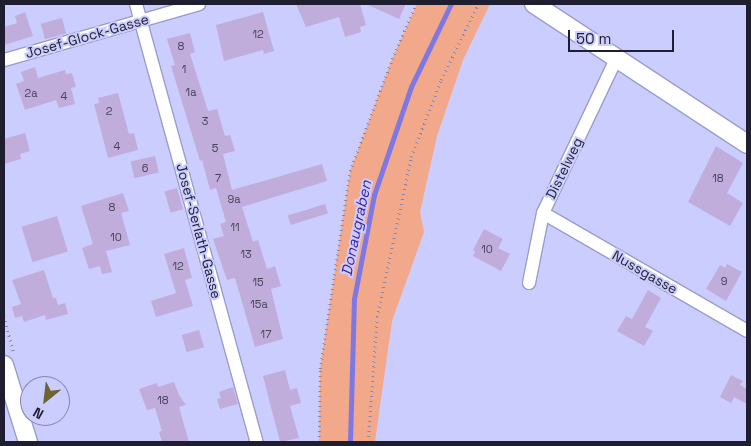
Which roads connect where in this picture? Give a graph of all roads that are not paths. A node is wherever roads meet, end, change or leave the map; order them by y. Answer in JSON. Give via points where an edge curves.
{"nodes":[{"id":1,"x":136,"y":4,"type":"edge"},
{"id":2,"x":199,"y":4,"type":"edge"},
{"id":3,"x":534,"y":4,"type":"edge"},
{"id":4,"x":142,"y":20,"type":"junction"},
{"id":5,"x":616,"y":59,"type":"junction"},
{"id":6,"x":4,"y":60,"type":"edge"},
{"id":7,"x":747,"y":144,"type":"edge"},
{"id":8,"x":543,"y":213,"type":"junction"},
{"id":9,"x":529,"y":283,"type":"dead end"},
{"id":10,"x":747,"y":330,"type":"edge"},
{"id":11,"x":4,"y":364,"type":"edge"},
{"id":12,"x":28,"y":442,"type":"edge"},
{"id":13,"x":257,"y":442,"type":"edge"}],
"edges":[{"from":1,"to":4,"type":"street","name":"Josef-Serlath-Gasse"},
{"from":2,"to":4,"type":"street","name":"Josef-Glock-Gasse"},
{"from":3,"to":5,"type":"street"},
{"from":4,"to":6,"type":"street","name":"Josef-Glock-Gasse"},
{"from":4,"to":13,"type":"street","name":"Josef-Serlath-Gasse"},
{"from":5,"to":7,"type":"street"},
{"from":5,"to":8,"type":"street","name":"Distelweg"},
{"from":8,"to":9,"type":"street","name":"Distelweg"},
{"from":8,"to":10,"type":"street","name":"Nussgasse"},
{"from":11,"to":12,"type":"street"}]}
